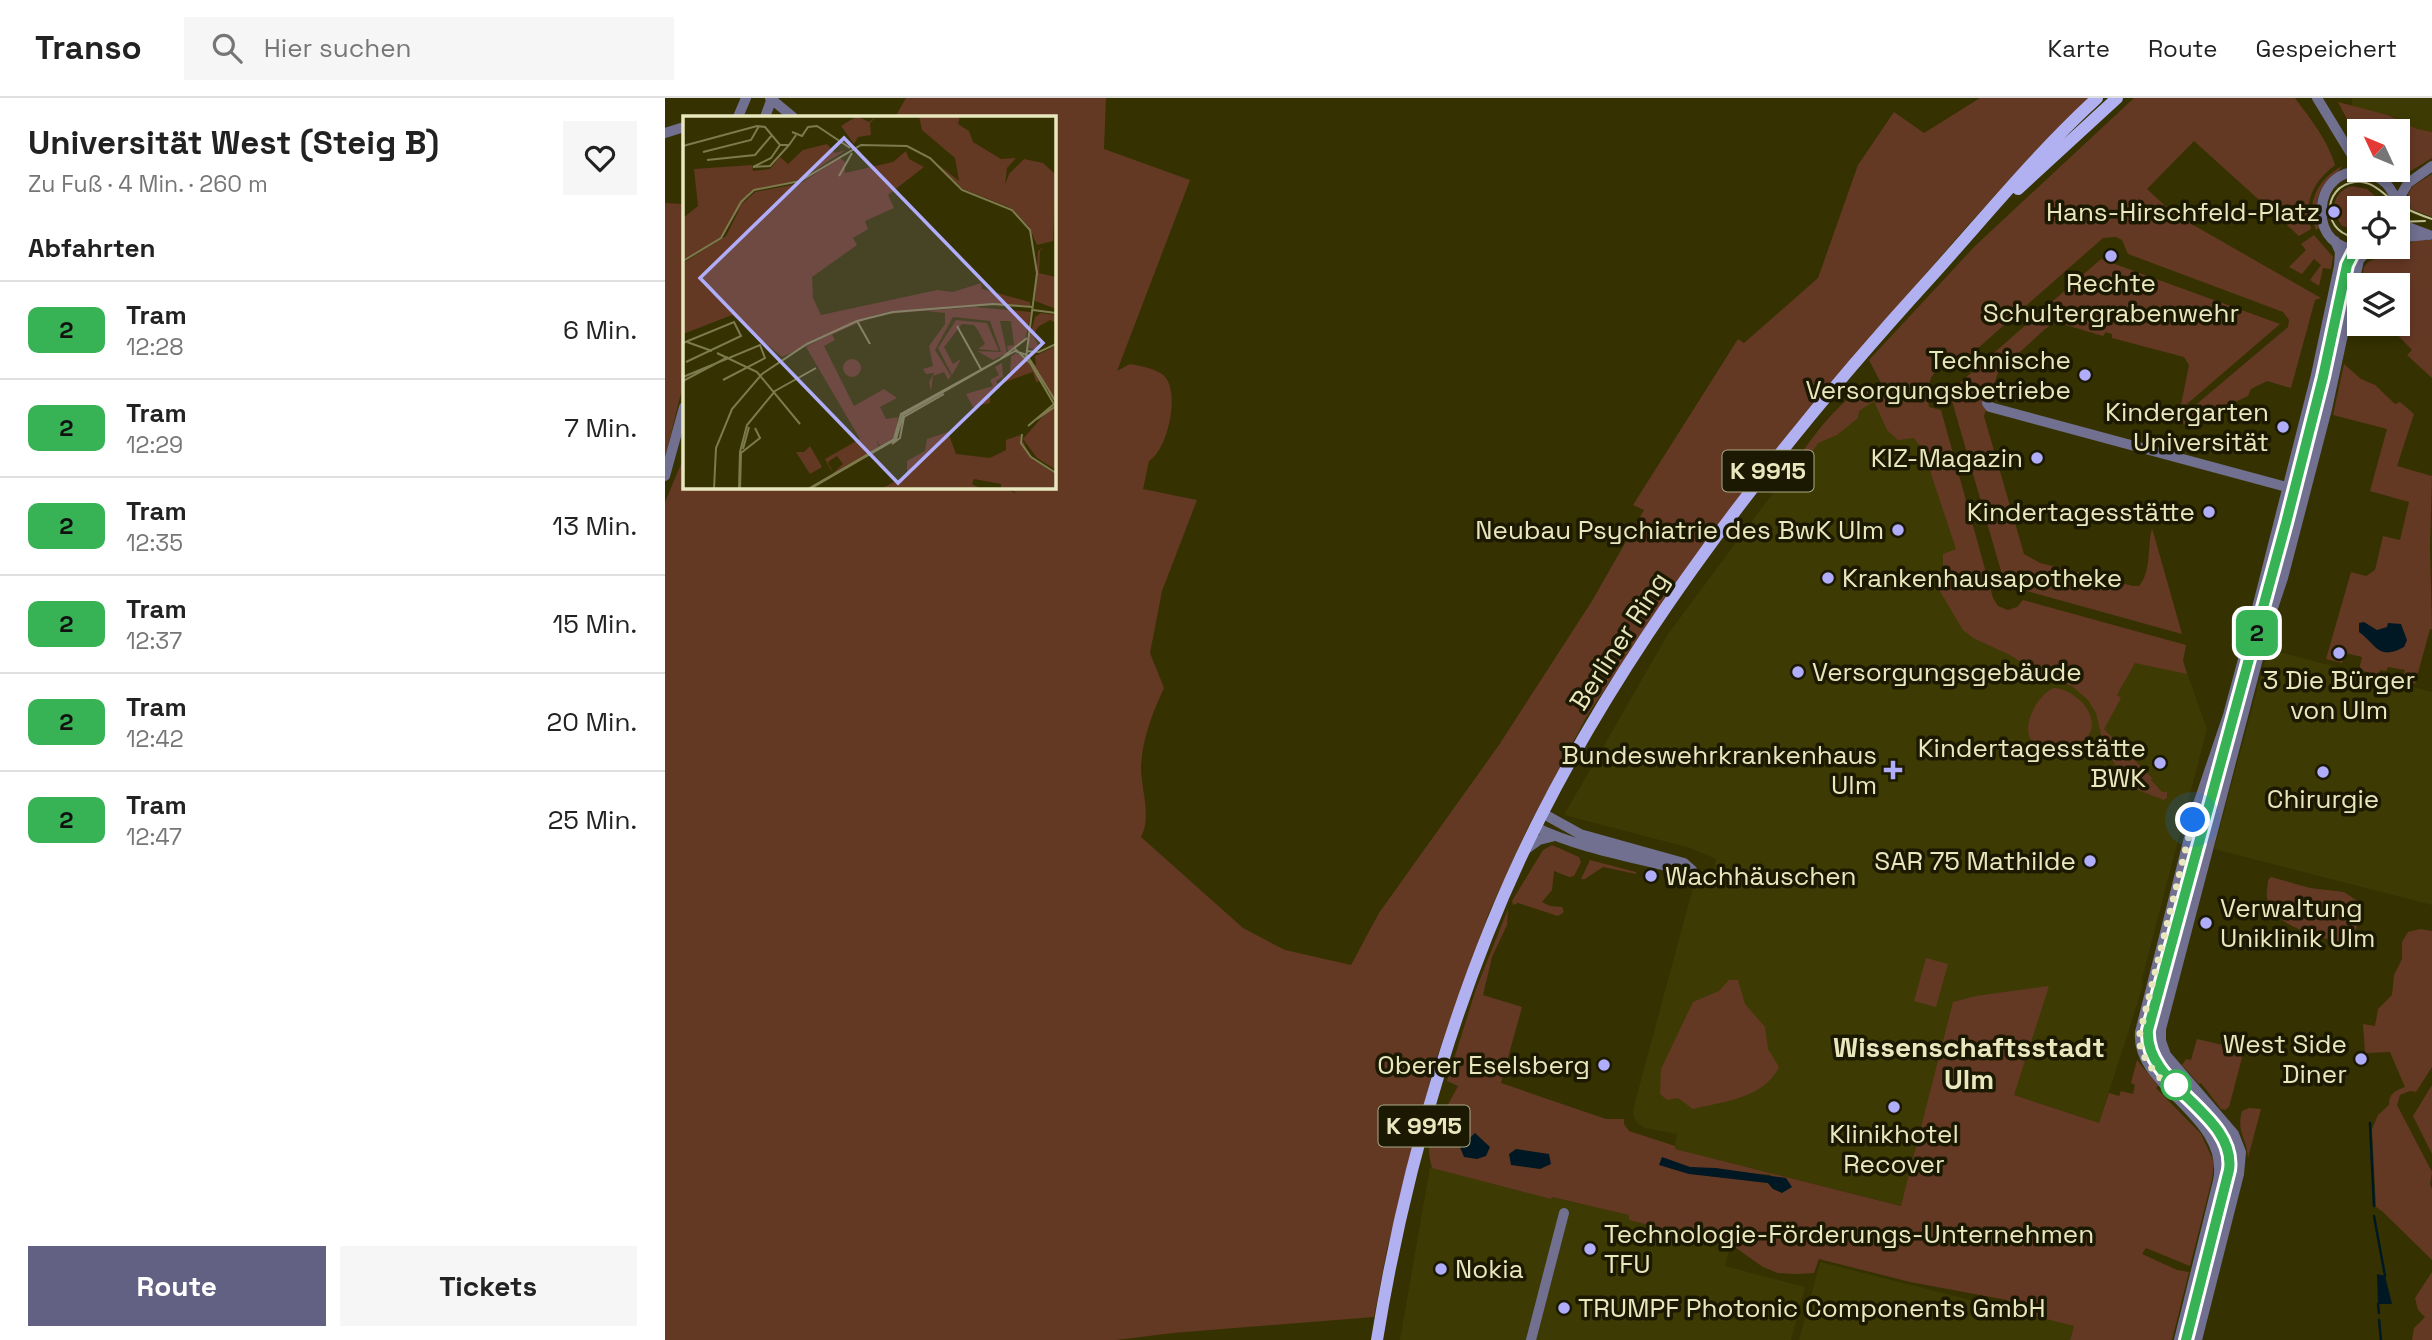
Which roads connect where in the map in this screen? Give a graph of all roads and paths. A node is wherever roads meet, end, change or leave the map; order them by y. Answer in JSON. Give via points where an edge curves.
{"nodes":[{"id":1,"x":746,"y":98,"type":"edge"},
{"id":2,"x":2097,"y":98,"type":"edge"},
{"id":3,"x":2117,"y":98,"type":"edge"},
{"id":4,"x":2317,"y":98,"type":"edge"},
{"id":5,"x":771,"y":99,"type":"edge"},
{"id":6,"x":737,"y":116,"type":"edge"},
{"id":7,"x":765,"y":116,"type":"edge"},
{"id":8,"x":792,"y":116,"type":"edge"},
{"id":9,"x":683,"y":127,"type":"edge"},
{"id":10,"x":665,"y":133,"type":"edge"},
{"id":11,"x":2340,"y":138,"type":"junction"},
{"id":12,"x":2347,"y":148,"type":"edge"},
{"id":13,"x":2432,"y":166,"type":"edge"},
{"id":14,"x":2347,"y":175,"type":"edge"},
{"id":15,"x":2415,"y":177,"type":"junction"},
{"id":16,"x":2339,"y":178,"type":"junction"},
{"id":17,"x":2410,"y":178,"type":"edge"},
{"id":18,"x":2384,"y":182,"type":"joint"},
{"id":19,"x":2397,"y":182,"type":"edge"},
{"id":20,"x":2393,"y":196,"type":"edge"},
{"id":21,"x":2399,"y":196,"type":"edge"},
{"id":22,"x":2410,"y":228,"type":"edge"},
{"id":23,"x":2431,"y":235,"type":"edge"},
{"id":24,"x":1967,"y":237,"type":"junction"},
{"id":25,"x":2410,"y":237,"type":"edge"},
{"id":26,"x":2335,"y":241,"type":"junction"},
{"id":27,"x":2347,"y":247,"type":"edge"},
{"id":28,"x":2360,"y":259,"type":"edge"},
{"id":29,"x":1987,"y":403,"type":"dead end"},
{"id":30,"x":683,"y":411,"type":"edge"},
{"id":31,"x":665,"y":476,"type":"edge"},
{"id":32,"x":2288,"y":487,"type":"junction"},
{"id":33,"x":2305,"y":492,"type":"junction"},
{"id":34,"x":1542,"y":813,"type":"junction"},
{"id":35,"x":1535,"y":827,"type":"junction"},
{"id":36,"x":1556,"y":836,"type":"junction"},
{"id":37,"x":1525,"y":851,"type":"junction"},
{"id":38,"x":2218,"y":1181,"type":"junction"},
{"id":39,"x":2236,"y":1186,"type":"junction"},
{"id":40,"x":1564,"y":1213,"type":"dead end"},
{"id":41,"x":1377,"y":1340,"type":"edge"},
{"id":42,"x":1531,"y":1340,"type":"edge"},
{"id":43,"x":2179,"y":1340,"type":"edge"},
{"id":44,"x":2197,"y":1340,"type":"edge"}],
"edges":[{"from":1,"to":6,"type":"street"},
{"from":2,"to":24,"type":"main road","name":"Berliner Ring","number":"K 9915"},
{"from":3,"to":24,"type":"main road","name":"Berliner Ring","number":"K 9915"},
{"from":4,"to":11,"type":"street"},
{"from":5,"to":7,"type":"street"},
{"from":5,"to":8,"type":"street"},
{"from":9,"to":10,"type":"street"},
{"from":11,"to":12,"type":"street"},
{"from":11,"to":16,"type":"street","via":[[2346,163]]},
{"from":13,"to":15,"type":"street"},
{"from":14,"to":16,"type":"street"},
{"from":15,"to":17,"type":"street"},
{"from":15,"to":21,"type":"street"},
{"from":16,"to":26,"type":"street","via":[[2328,188],[2321,211],[2325,228]]},
{"from":18,"to":19,"type":"street"},
{"from":18,"to":20,"type":"street"},
{"from":22,"to":23,"type":"street"},
{"from":23,"to":25,"type":"street"},
{"from":24,"to":34,"type":"main road","name":"Berliner Ring","number":"K 9915","via":[[1885,327],[1715,540],[1651,628]]},
{"from":26,"to":27,"type":"street"},
{"from":26,"to":32,"type":"street","via":[[2339,266]]},
{"from":28,"to":33,"type":"street"},
{"from":29,"to":32,"type":"street"},
{"from":30,"to":31,"type":"street"},
{"from":32,"to":33,"type":"street"},
{"from":32,"to":38,"type":"street","via":[[2232,700],[2193,820],[2140,1034],[2148,1062],[2214,1142],[2220,1159]]},
{"from":33,"to":39,"type":"street","via":[[2161,1029],[2166,1055],[2237,1140],[2241,1162]]},
{"from":34,"to":35,"type":"main road","name":"Berliner Ring","number":"K 9915"},
{"from":34,"to":36,"type":"street","via":[[1580,834],[1684,863],[1692,870]]},
{"from":35,"to":36,"type":"street"},
{"from":35,"to":37,"type":"main road","name":"Berliner Ring","number":"K 9915"},
{"from":36,"to":37,"type":"street","via":[[1539,840]]},
{"from":37,"to":41,"type":"main road","name":"Berliner Ring","number":"K 9915","via":[[1469,987],[1429,1109],[1398,1229]]},
{"from":38,"to":39,"type":"street","via":[[2226,1188]]},
{"from":38,"to":43,"type":"street"},
{"from":39,"to":44,"type":"street"},
{"from":40,"to":42,"type":"street"}]}
